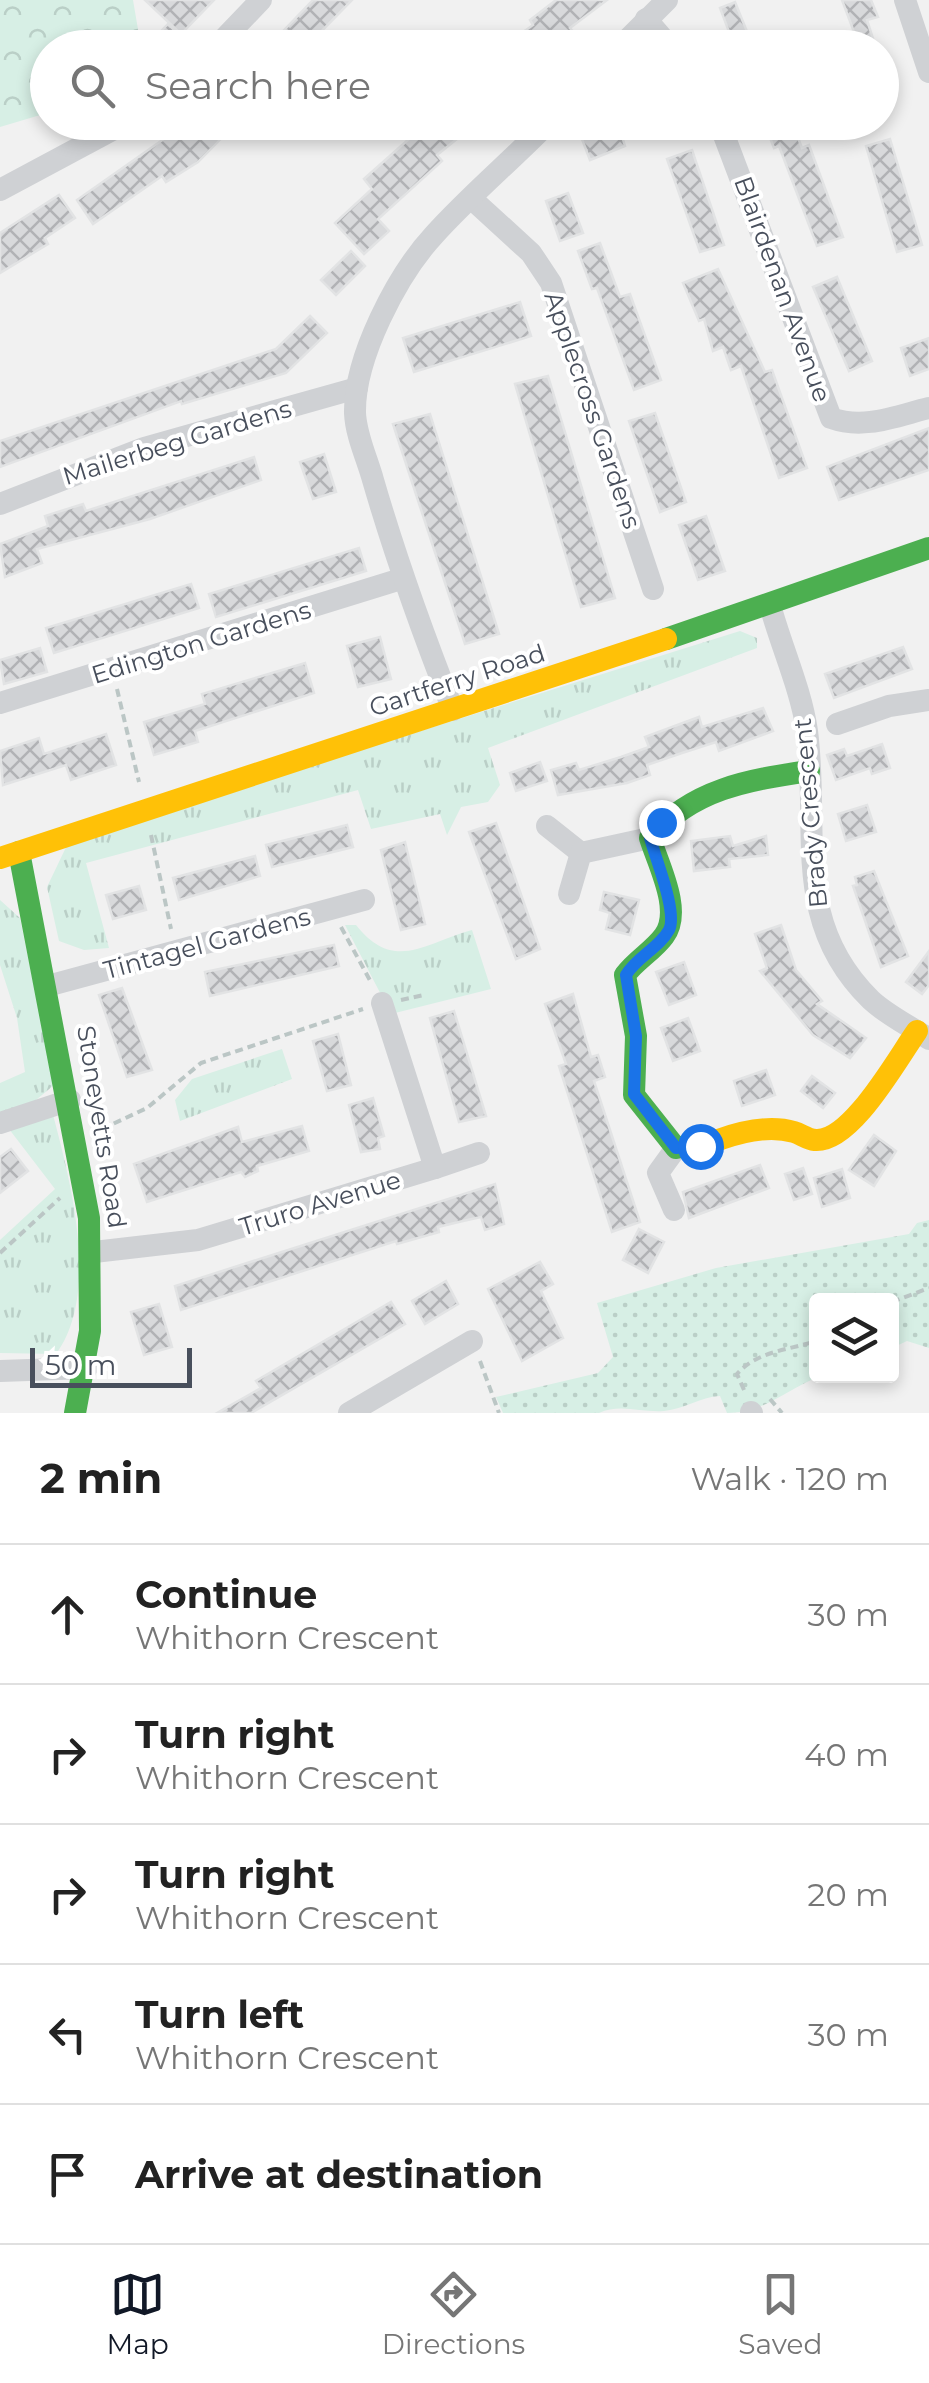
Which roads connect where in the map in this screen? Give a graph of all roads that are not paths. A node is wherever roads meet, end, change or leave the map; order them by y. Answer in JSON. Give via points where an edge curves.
{"nodes":[{"id":1,"x":262,"y":0,"type":"edge"},
{"id":2,"x":666,"y":0,"type":"edge"},
{"id":3,"x":905,"y":0,"type":"edge"},
{"id":4,"x":646,"y":19,"type":"junction"},
{"id":5,"x":233,"y":30,"type":"edge"},
{"id":6,"x":636,"y":30,"type":"edge"},
{"id":7,"x":655,"y":30,"type":"edge"},
{"id":8,"x":929,"y":72,"type":"edge"},
{"id":9,"x":93,"y":140,"type":"edge"},
{"id":10,"x":531,"y":140,"type":"edge"},
{"id":11,"x":726,"y":140,"type":"edge"},
{"id":12,"x":0,"y":190,"type":"edge"},
{"id":13,"x":473,"y":200,"type":"junction"},
{"id":14,"x":356,"y":388,"type":"junction"},
{"id":15,"x":929,"y":408,"type":"edge"},
{"id":16,"x":0,"y":504,"type":"edge"},
{"id":17,"x":929,"y":548,"type":"edge"},
{"id":18,"x":401,"y":580,"type":"junction"},
{"id":19,"x":653,"y":589,"type":"dead end"},
{"id":20,"x":770,"y":605,"type":"junction"},
{"id":21,"x":929,"y":700,"type":"edge"},
{"id":22,"x":0,"y":703,"type":"edge"},
{"id":23,"x":454,"y":710,"type":"junction"},
{"id":24,"x":837,"y":724,"type":"dead end"},
{"id":25,"x":809,"y":771,"type":"junction"},
{"id":26,"x":546,"y":826,"type":"dead end"},
{"id":27,"x":650,"y":838,"type":"junction"},
{"id":28,"x":581,"y":853,"type":"junction"},
{"id":29,"x":9,"y":855,"type":"edge"},
{"id":30,"x":569,"y":894,"type":"dead end"},
{"id":31,"x":364,"y":900,"type":"dead end"},
{"id":32,"x":50,"y":985,"type":"junction"},
{"id":33,"x":382,"y":1003,"type":"road end"},
{"id":34,"x":923,"y":1035,"type":"edge"},
{"id":35,"x":70,"y":1100,"type":"junction"},
{"id":36,"x":0,"y":1123,"type":"edge"},
{"id":37,"x":676,"y":1148,"type":"junction"},
{"id":38,"x":478,"y":1153,"type":"dead end"},
{"id":39,"x":435,"y":1168,"type":"junction"},
{"id":40,"x":674,"y":1210,"type":"dead end"},
{"id":41,"x":94,"y":1252,"type":"junction"},
{"id":42,"x":472,"y":1341,"type":"road end"},
{"id":43,"x":87,"y":1368,"type":"junction"},
{"id":44,"x":0,"y":1371,"type":"edge"},
{"id":45,"x":75,"y":1413,"type":"edge"},
{"id":46,"x":349,"y":1413,"type":"edge"}],
"edges":[{"from":1,"to":5,"type":"street"},
{"from":2,"to":4,"type":"street"},
{"from":3,"to":8,"type":"street"},
{"from":4,"to":6,"type":"street"},
{"from":4,"to":7,"type":"street"},
{"from":9,"to":12,"type":"street"},
{"from":10,"to":13,"type":"street"},
{"from":11,"to":15,"type":"street","name":"Blairdenan Avenue","via":[[831,418],[864,423]]},
{"from":13,"to":14,"type":"street","via":[[434,234],[407,271],[385,308]]},
{"from":13,"to":19,"type":"street","name":"Applecross Gardens","via":[[532,252],[551,283]]},
{"from":14,"to":16,"type":"street","name":"Mailerbeg Gardens","via":[[144,448]]},
{"from":14,"to":18,"type":"street","via":[[358,431]]},
{"from":17,"to":20,"type":"street","name":"Gartferry Road"},
{"from":18,"to":22,"type":"street","name":"Edington Gardens"},
{"from":18,"to":23,"type":"street"},
{"from":20,"to":23,"type":"street","name":"Gartferry Road"},
{"from":20,"to":25,"type":"street","name":"Brady Crescent","via":[[807,728]]},
{"from":21,"to":24,"type":"street"},
{"from":23,"to":29,"type":"street","name":"Gartferry Road"},
{"from":25,"to":27,"type":"street","via":[[697,797],[674,810]]},
{"from":25,"to":34,"type":"street","name":"Brady Crescent","via":[[812,884],[832,950],[873,1002]]},
{"from":26,"to":28,"type":"street"},
{"from":27,"to":28,"type":"street"},
{"from":27,"to":37,"type":"street","via":[[672,916],[669,929],[626,975],[636,1036],[634,1094]]},
{"from":28,"to":30,"type":"street"},
{"from":29,"to":32,"type":"street","name":"Stoneyetts Road"},
{"from":31,"to":32,"type":"street","name":"Tintagel Gardens"},
{"from":32,"to":35,"type":"street","name":"Stoneyetts Road"},
{"from":33,"to":39,"type":"street","name":"Truro Avenue"},
{"from":34,"to":37,"type":"street","via":[[848,1127],[830,1139],[742,1130]]},
{"from":35,"to":36,"type":"street"},
{"from":35,"to":41,"type":"street","name":"Stoneyetts Road"},
{"from":37,"to":40,"type":"street","via":[[649,1177]]},
{"from":38,"to":39,"type":"street"},
{"from":39,"to":41,"type":"street","name":"Truro Avenue","via":[[198,1240]]},
{"from":41,"to":43,"type":"street","name":"Stoneyetts Road"},
{"from":42,"to":46,"type":"street"},
{"from":43,"to":44,"type":"street"},
{"from":43,"to":45,"type":"street","name":"Stoneyetts Road"}]}
